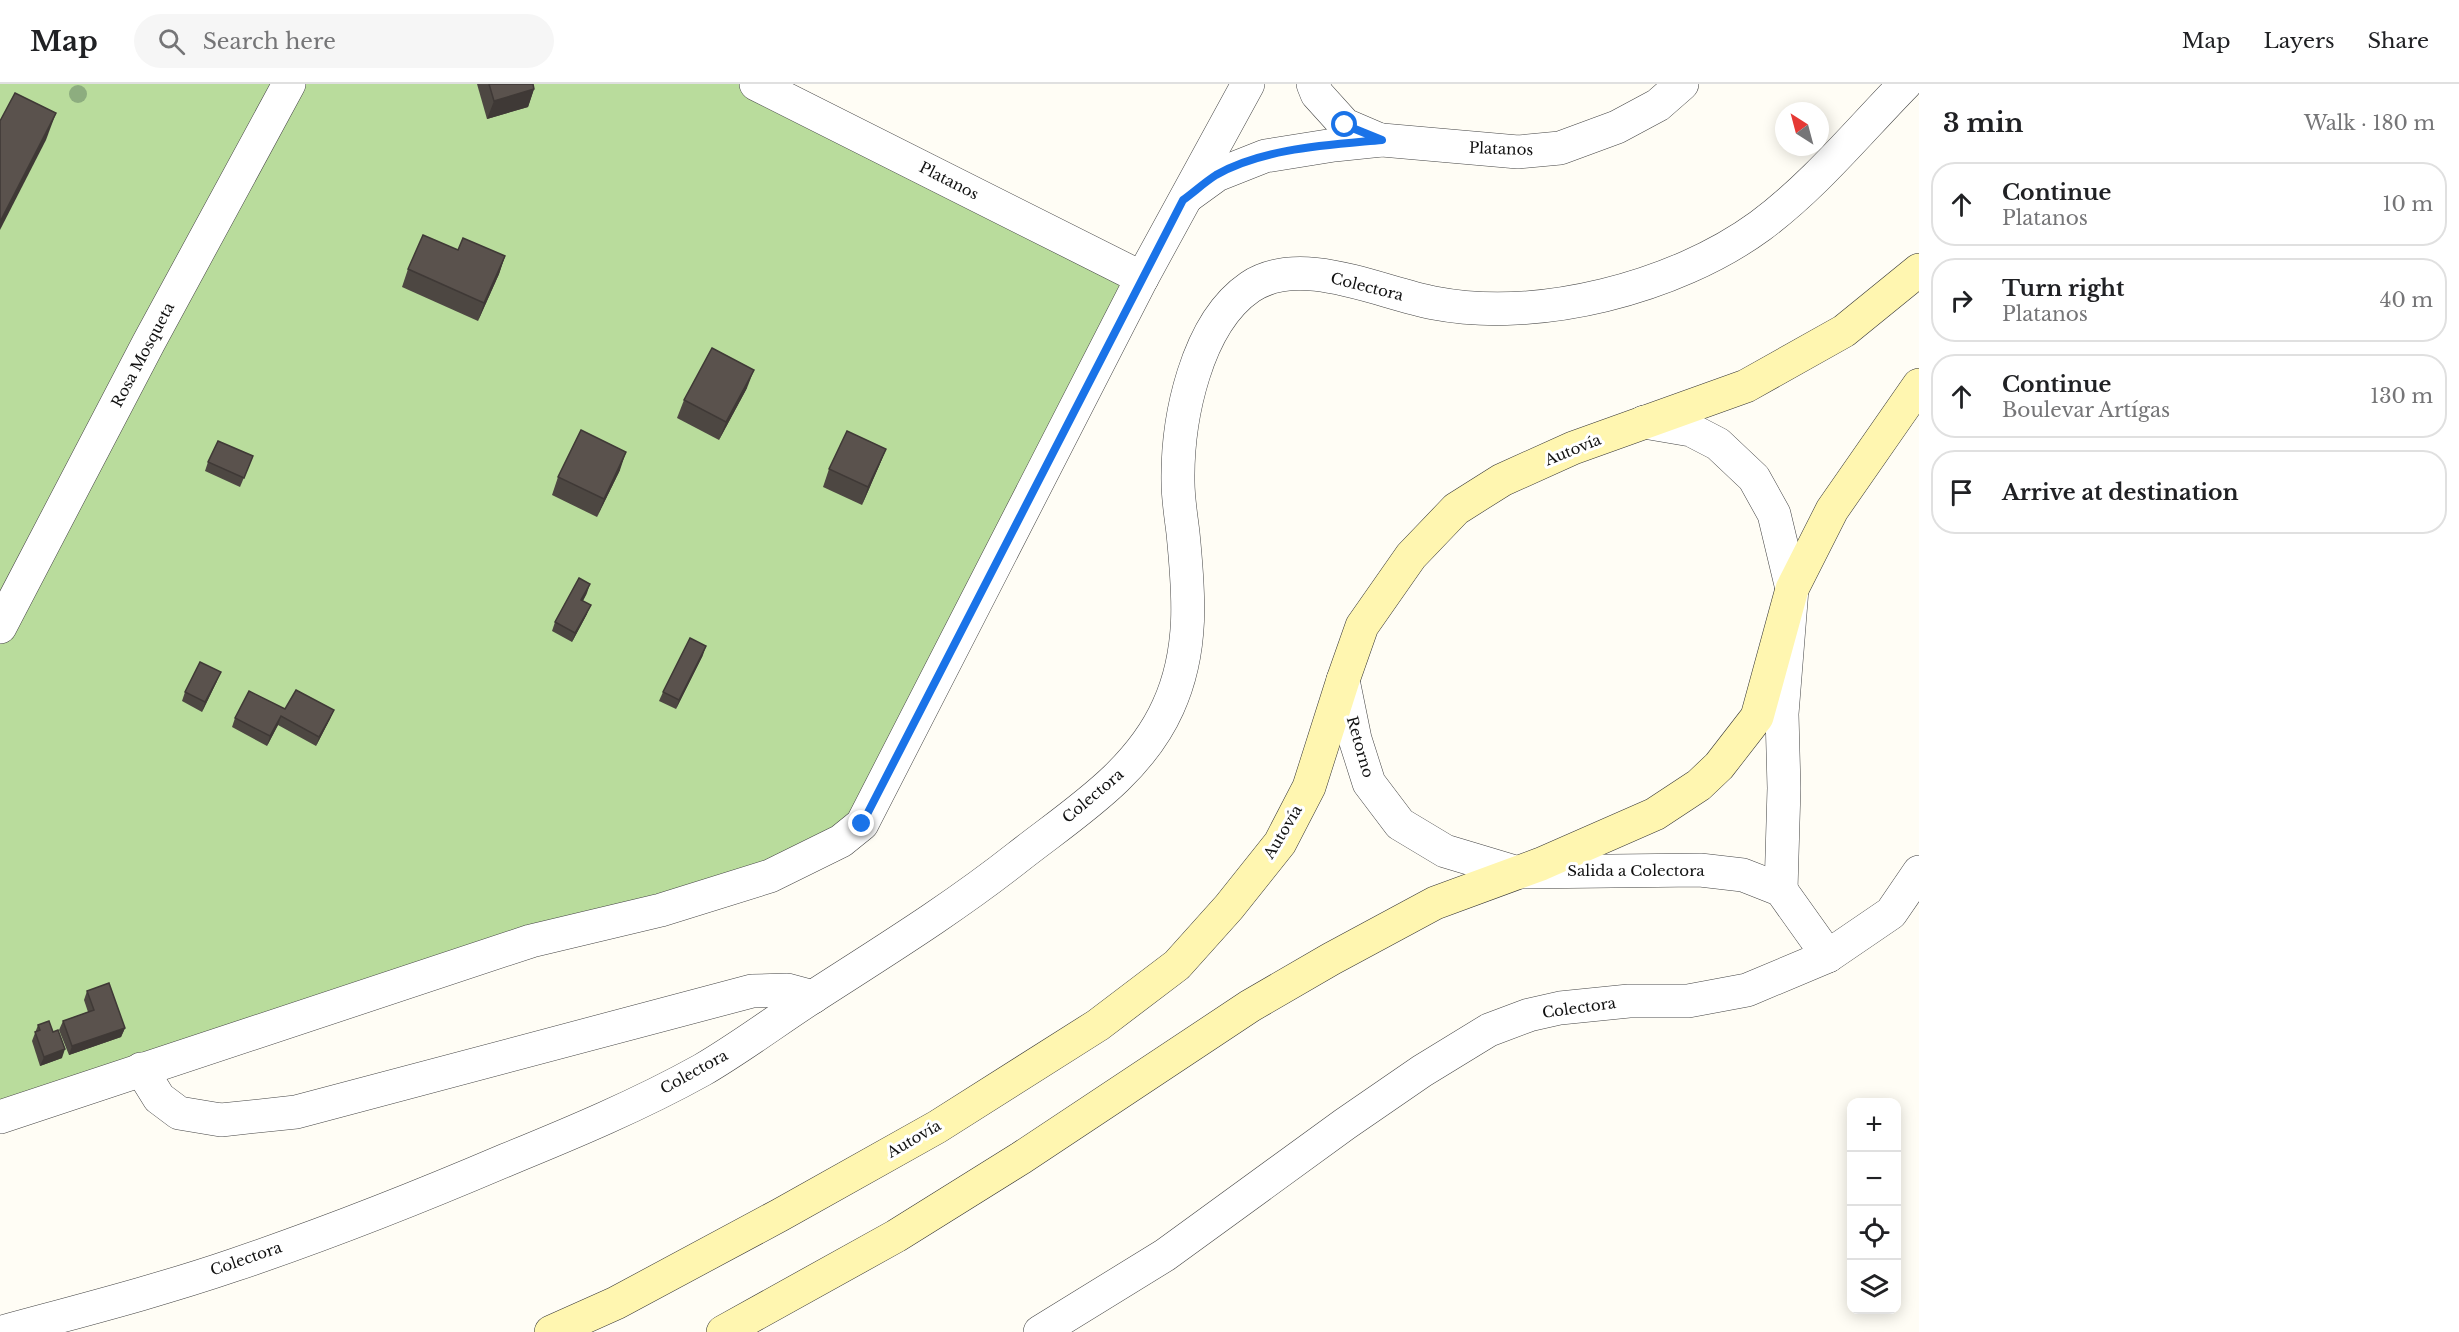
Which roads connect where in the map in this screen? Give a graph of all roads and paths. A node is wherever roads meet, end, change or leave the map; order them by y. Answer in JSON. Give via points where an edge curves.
{"nodes":[{"id":1,"x":289,"y":84,"type":"edge"},
{"id":2,"x":756,"y":84,"type":"edge"},
{"id":3,"x":1248,"y":84,"type":"edge"},
{"id":4,"x":1313,"y":84,"type":"edge"},
{"id":5,"x":1682,"y":84,"type":"edge"},
{"id":6,"x":1905,"y":84,"type":"edge"},
{"id":7,"x":1382,"y":140,"type":"junction"},
{"id":8,"x":1183,"y":200,"type":"junction"},
{"id":9,"x":1919,"y":270,"type":"edge"},
{"id":10,"x":1142,"y":278,"type":"junction"},
{"id":11,"x":1919,"y":385,"type":"edge"},
{"id":12,"x":1644,"y":422,"type":"junction"},
{"id":13,"x":1792,"y":589,"type":"junction"},
{"id":14,"x":0,"y":627,"type":"edge"},
{"id":15,"x":1343,"y":680,"type":"junction"},
{"id":16,"x":1515,"y":872,"type":"junction"},
{"id":17,"x":1919,"y":872,"type":"edge"},
{"id":18,"x":1781,"y":890,"type":"junction"},
{"id":19,"x":1828,"y":956,"type":"junction"},
{"id":20,"x":813,"y":997,"type":"junction"},
{"id":21,"x":141,"y":1069,"type":"junction"},
{"id":22,"x":0,"y":1117,"type":"edge"},
{"id":23,"x":2,"y":1332,"type":"edge"},
{"id":24,"x":551,"y":1332,"type":"edge"},
{"id":25,"x":723,"y":1332,"type":"edge"},
{"id":26,"x":1040,"y":1332,"type":"edge"}],
"edges":[{"from":1,"to":14,"type":"street","name":"Rosa Mosqueta"},
{"from":2,"to":10,"type":"street","name":"Platanos"},
{"from":3,"to":8,"type":"street"},
{"from":4,"to":7,"type":"street","name":"Platanos","via":[[1345,125]]},
{"from":5,"to":7,"type":"street","name":"Platanos","via":[[1658,105],[1617,127],[1560,148],[1518,152]]},
{"from":6,"to":20,"type":"street","name":"Colectora","via":[[1806,186],[1763,224],[1725,249],[1627,290],[1532,308],[1487,309],[1437,304],[1334,276],[1287,274],[1257,282],[1227,306],[1201,351],[1186,407],[1178,483],[1189,626],[1172,699],[1155,735],[1118,779],[997,874],[907,938]]},
{"from":7,"to":8,"type":"street","name":"Platanos","via":[[1265,156],[1217,175]]},
{"from":8,"to":10,"type":"street"},
{"from":9,"to":12,"type":"street","name":"Autovía","via":[[1844,331],[1746,386]]},
{"from":10,"to":21,"type":"street","via":[[862,824],[841,841],[770,876],[661,910],[531,941]]},
{"from":11,"to":13,"type":"street","via":[[1832,510]]},
{"from":12,"to":13,"type":"street","via":[[1691,430],[1718,444],[1754,478],[1774,514]]},
{"from":12,"to":15,"type":"street","name":"Autovía","via":[[1502,480],[1456,509],[1411,556],[1362,626]]},
{"from":13,"to":16,"type":"street","via":[[1757,717],[1719,766],[1699,785],[1655,814]]},
{"from":13,"to":18,"type":"street","via":[[1782,714]]},
{"from":15,"to":16,"type":"street","name":"Retorno","via":[[1355,739],[1370,783],[1400,824],[1445,851]]},
{"from":15,"to":24,"type":"street","name":"Autovía","via":[[1309,787],[1280,843],[1177,965],[1098,1025],[937,1127],[627,1298]]},
{"from":16,"to":18,"type":"street","name":"Salida a Colectora","via":[[1700,870],[1743,875]]},
{"from":16,"to":25,"type":"street","via":[[1435,903],[1270,994],[915,1224]]},
{"from":17,"to":19,"type":"street","name":"Colectora","via":[[1891,913]]},
{"from":18,"to":19,"type":"street"},
{"from":19,"to":26,"type":"street","name":"Colectora","via":[[1747,990],[1688,1001],[1629,1001],[1560,1008],[1489,1030],[1355,1117],[1165,1255]]},
{"from":20,"to":21,"type":"street","via":[[787,990],[752,991],[296,1112],[221,1120],[178,1113],[159,1098]]},
{"from":20,"to":23,"type":"street","name":"Colectora","via":[[704,1069],[608,1118],[462,1179],[232,1266]]},
{"from":21,"to":22,"type":"street"}]}
